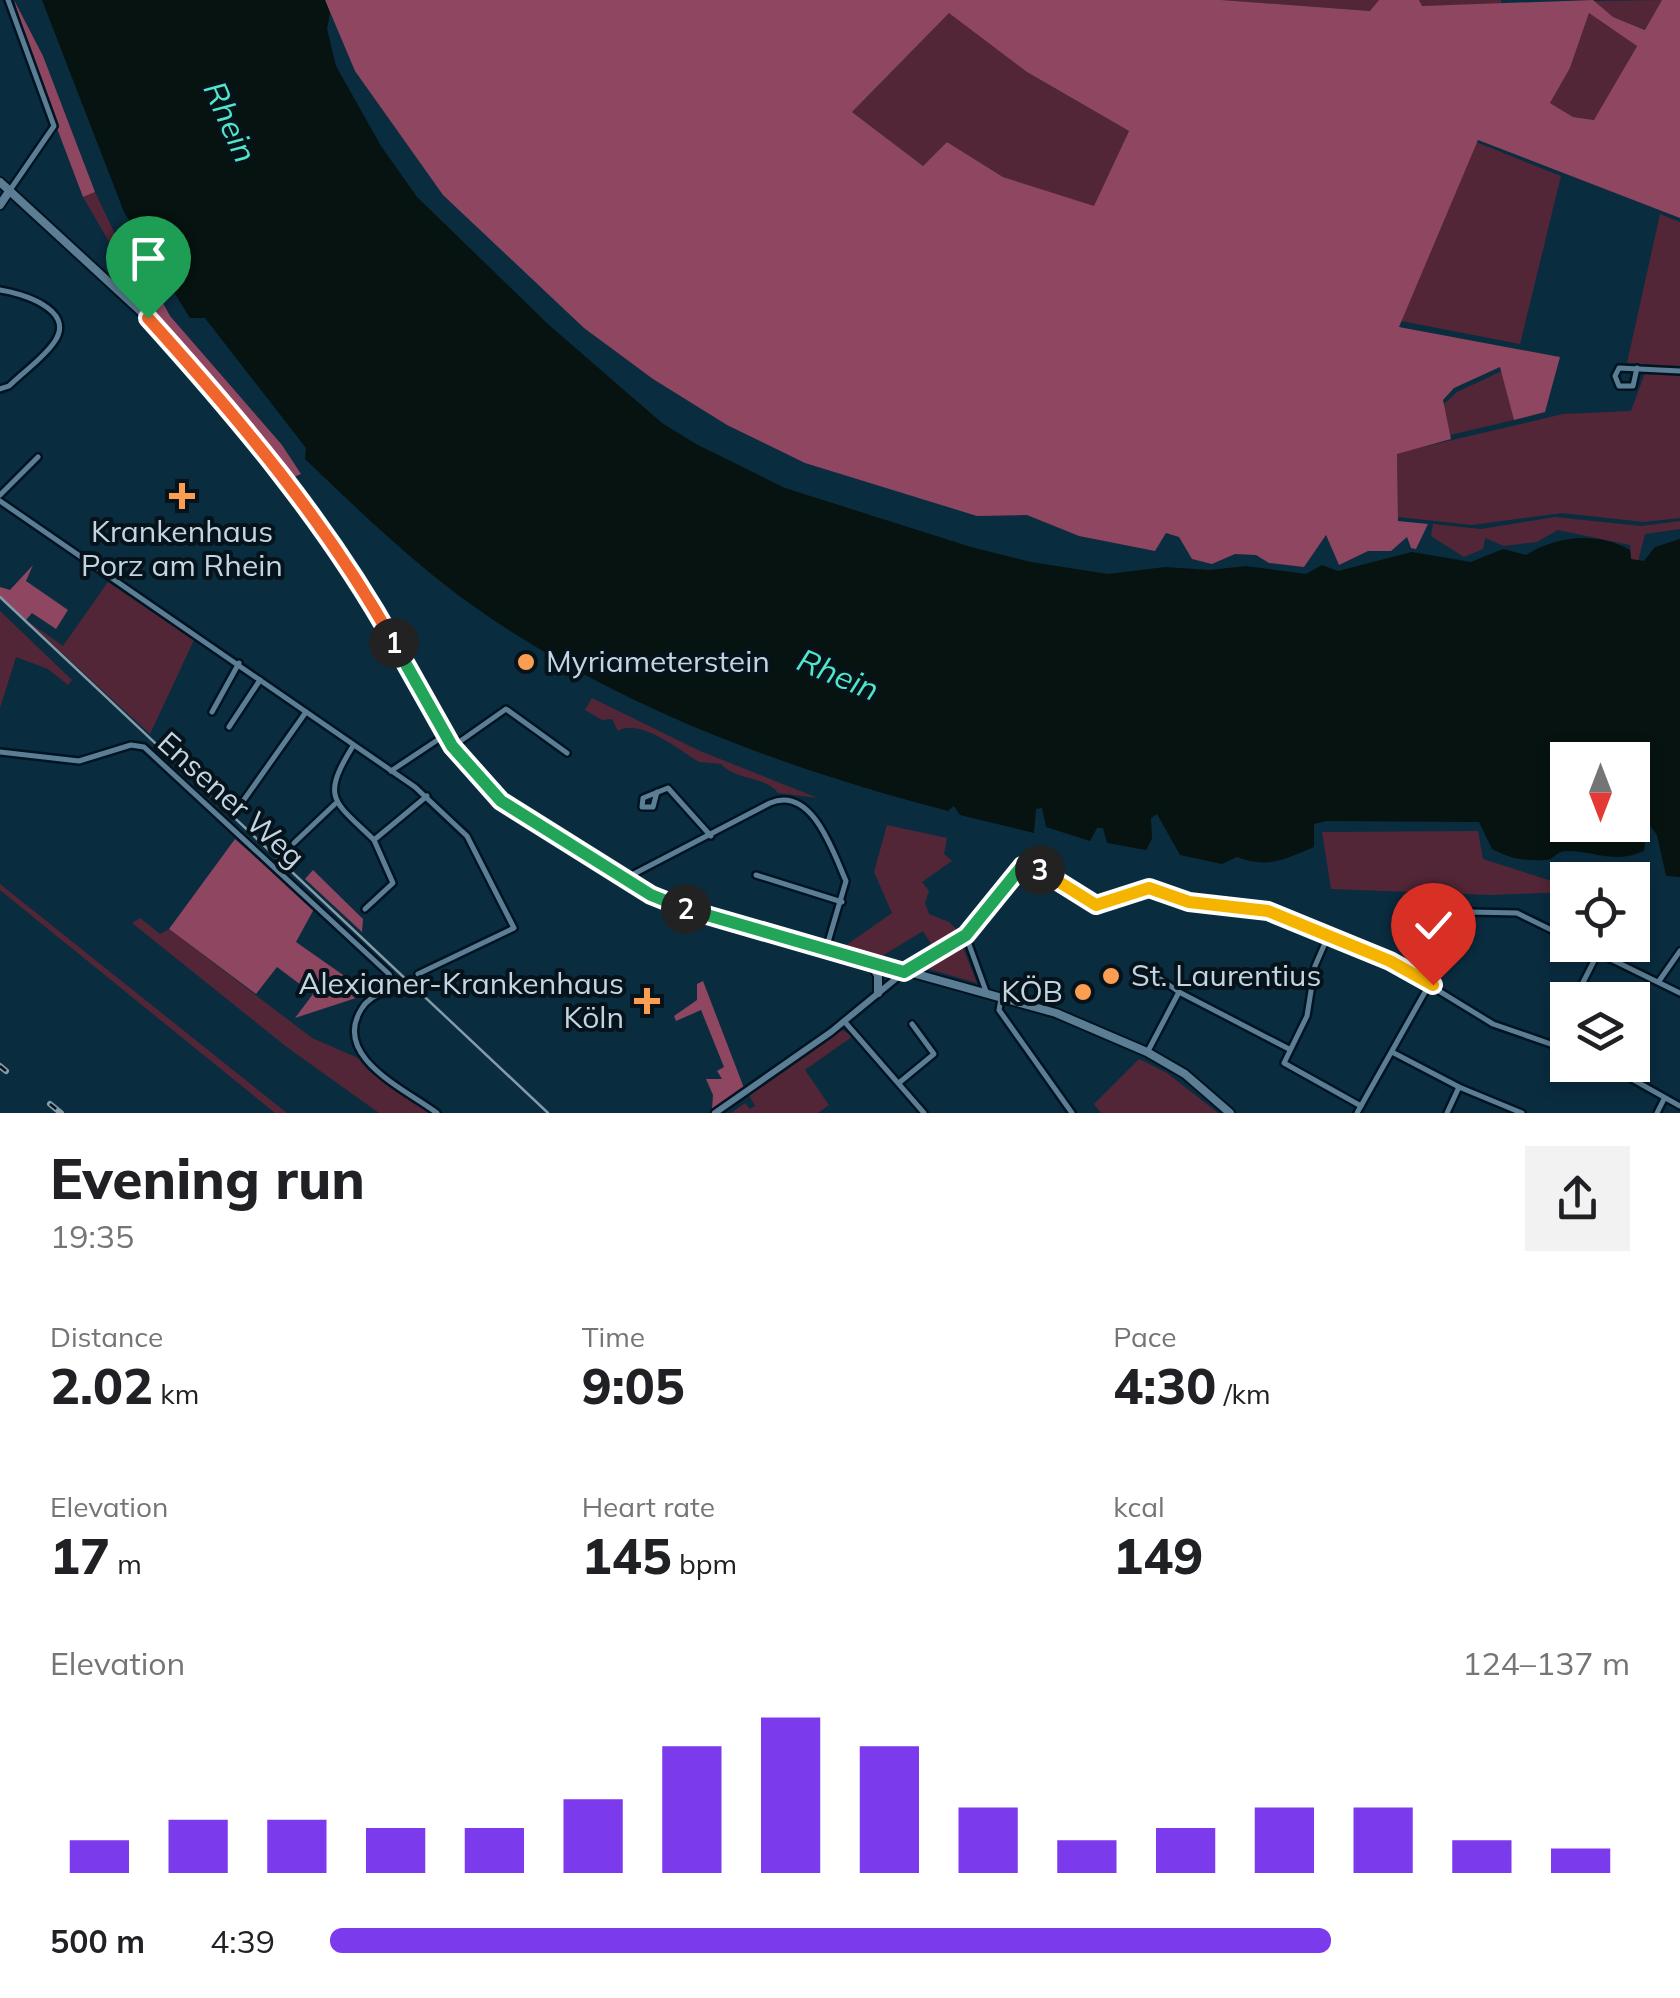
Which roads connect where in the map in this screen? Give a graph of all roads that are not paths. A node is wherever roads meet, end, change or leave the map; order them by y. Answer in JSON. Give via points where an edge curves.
{"nodes":[{"id":1,"x":8,"y":0,"type":"edge"},
{"id":2,"x":0,"y":182,"type":"edge"},
{"id":3,"x":10,"y":190,"type":"junction"},
{"id":4,"x":0,"y":205,"type":"edge"},
{"id":5,"x":0,"y":290,"type":"edge"},
{"id":6,"x":1636,"y":368,"type":"junction"},
{"id":7,"x":1680,"y":371,"type":"edge"},
{"id":8,"x":0,"y":389,"type":"edge"},
{"id":9,"x":38,"y":457,"type":"dead end"},
{"id":10,"x":0,"y":498,"type":"edge"},
{"id":11,"x":239,"y":663,"type":"junction"},
{"id":12,"x":261,"y":678,"type":"junction"},
{"id":13,"x":212,"y":712,"type":"dead end"},
{"id":14,"x":306,"y":712,"type":"junction"},
{"id":15,"x":228,"y":728,"type":"dead end"},
{"id":16,"x":446,"y":735,"type":"junction"},
{"id":17,"x":352,"y":746,"type":"junction"},
{"id":18,"x":452,"y":746,"type":"junction"},
{"id":19,"x":0,"y":752,"type":"edge"},
{"id":20,"x":567,"y":752,"type":"dead end"},
{"id":21,"x":391,"y":771,"type":"junction"},
{"id":22,"x":658,"y":792,"type":"dead end"},
{"id":23,"x":427,"y":796,"type":"junction"},
{"id":24,"x":241,"y":804,"type":"dead end"},
{"id":25,"x":335,"y":804,"type":"junction"},
{"id":26,"x":711,"y":836,"type":"junction"},
{"id":27,"x":374,"y":840,"type":"junction"},
{"id":28,"x":294,"y":844,"type":"dead end"},
{"id":29,"x":756,"y":875,"type":"dead end"},
{"id":30,"x":625,"y":878,"type":"junction"},
{"id":31,"x":842,"y":902,"type":"junction"},
{"id":32,"x":365,"y":909,"type":"dead end"},
{"id":33,"x":1550,"y":929,"type":"edge"},
{"id":34,"x":1329,"y":934,"type":"junction"},
{"id":35,"x":966,"y":935,"type":"junction"},
{"id":36,"x":826,"y":949,"type":"junction"},
{"id":37,"x":1680,"y":951,"type":"edge"},
{"id":38,"x":870,"y":962,"type":"junction"},
{"id":39,"x":1617,"y":962,"type":"edge"},
{"id":40,"x":1143,"y":966,"type":"dead end"},
{"id":41,"x":904,"y":972,"type":"junction"},
{"id":42,"x":418,"y":974,"type":"dead end"},
{"id":43,"x":1658,"y":982,"type":"junction"},
{"id":44,"x":1430,"y":983,"type":"junction"},
{"id":45,"x":1179,"y":992,"type":"junction"},
{"id":46,"x":878,"y":993,"type":"junction"},
{"id":47,"x":1680,"y":993,"type":"edge"},
{"id":48,"x":987,"y":994,"type":"junction"},
{"id":49,"x":1001,"y":998,"type":"junction"},
{"id":50,"x":844,"y":1021,"type":"junction"},
{"id":51,"x":912,"y":1024,"type":"dead end"},
{"id":52,"x":1550,"y":1043,"type":"edge"},
{"id":53,"x":1289,"y":1049,"type":"junction"},
{"id":54,"x":1147,"y":1052,"type":"junction"},
{"id":55,"x":1392,"y":1052,"type":"junction"},
{"id":56,"x":900,"y":1082,"type":"junction"},
{"id":57,"x":1636,"y":1082,"type":"edge"},
{"id":58,"x":1458,"y":1087,"type":"junction"},
{"id":59,"x":1664,"y":1099,"type":"junction"},
{"id":60,"x":1680,"y":1106,"type":"edge"},
{"id":61,"x":1359,"y":1110,"type":"edge"},
{"id":62,"x":437,"y":1113,"type":"edge"},
{"id":63,"x":715,"y":1113,"type":"edge"},
{"id":64,"x":924,"y":1113,"type":"edge"},
{"id":65,"x":1072,"y":1113,"type":"edge"},
{"id":66,"x":1230,"y":1113,"type":"edge"},
{"id":67,"x":1447,"y":1113,"type":"edge"},
{"id":68,"x":1522,"y":1113,"type":"edge"},
{"id":69,"x":1657,"y":1113,"type":"edge"}],
"edges":[{"from":1,"to":3,"type":"street","via":[[54,126]]},
{"from":2,"to":3,"type":"main road"},
{"from":3,"to":4,"type":"main road"},
{"from":3,"to":16,"type":"main road","via":[[148,318],[261,449],[360,583]]},
{"from":5,"to":8,"type":"street","via":[[35,298],[56,319],[58,334]]},
{"from":6,"to":6,"type":"street","via":[[1619,368],[1620,386],[1634,386]]},
{"from":6,"to":7,"type":"street"},
{"from":9,"to":10,"type":"street"},
{"from":10,"to":11,"type":"street"},
{"from":11,"to":12,"type":"street"},
{"from":11,"to":13,"type":"street"},
{"from":12,"to":14,"type":"street"},
{"from":12,"to":15,"type":"street"},
{"from":14,"to":17,"type":"street"},
{"from":14,"to":24,"type":"street"},
{"from":16,"to":18,"type":"main road"},
{"from":16,"to":21,"type":"street"},
{"from":17,"to":21,"type":"street"},
{"from":17,"to":25,"type":"street","via":[[332,785]]},
{"from":18,"to":20,"type":"street","via":[[506,710]]},
{"from":18,"to":30,"type":"main road","via":[[501,801]]},
{"from":19,"to":62,"type":"street","name":"Ensener Weg","via":[[79,760],[144,747],[389,974],[394,985],[362,1008],[356,1030],[361,1054]]},
{"from":21,"to":23,"type":"street"},
{"from":22,"to":26,"type":"street","via":[[668,788]]},
{"from":23,"to":27,"type":"street"},
{"from":23,"to":42,"type":"street","via":[[466,836],[514,928]]},
{"from":25,"to":27,"type":"street"},
{"from":25,"to":28,"type":"street"},
{"from":26,"to":30,"type":"street"},
{"from":26,"to":31,"type":"street","via":[[780,799],[800,804],[846,881]]},
{"from":27,"to":32,"type":"street","via":[[393,882]]},
{"from":29,"to":31,"type":"street"},
{"from":30,"to":36,"type":"main road","via":[[669,904]]},
{"from":31,"to":36,"type":"street"},
{"from":33,"to":44,"type":"street","via":[[1517,913],[1476,911],[1466,916]]},
{"from":34,"to":35,"type":"street","via":[[1268,911],[1189,902],[1149,888],[1096,905],[1030,864]]},
{"from":34,"to":44,"type":"street"},
{"from":34,"to":53,"type":"street","via":[[1315,966],[1307,1016]]},
{"from":35,"to":41,"type":"street"},
{"from":35,"to":48,"type":"street"},
{"from":36,"to":38,"type":"main road"},
{"from":37,"to":43,"type":"street"},
{"from":38,"to":41,"type":"main road"},
{"from":38,"to":46,"type":"main road"},
{"from":39,"to":43,"type":"street"},
{"from":40,"to":45,"type":"street"},
{"from":41,"to":46,"type":"street"},
{"from":41,"to":48,"type":"main road"},
{"from":43,"to":47,"type":"street"},
{"from":44,"to":52,"type":"street","via":[[1492,1024]]},
{"from":44,"to":55,"type":"street"},
{"from":45,"to":53,"type":"street"},
{"from":45,"to":54,"type":"street"},
{"from":46,"to":50,"type":"street"},
{"from":48,"to":49,"type":"main road"},
{"from":49,"to":54,"type":"main road","via":[[1056,1013]]},
{"from":49,"to":65,"type":"street","via":[[999,1010]]},
{"from":50,"to":56,"type":"street"},
{"from":50,"to":63,"type":"street"},
{"from":51,"to":56,"type":"street","via":[[937,1057]]},
{"from":53,"to":61,"type":"street","via":[[1284,1063]]},
{"from":54,"to":66,"type":"main road"},
{"from":55,"to":58,"type":"street"},
{"from":55,"to":61,"type":"street"},
{"from":56,"to":64,"type":"street"},
{"from":57,"to":59,"type":"street"},
{"from":58,"to":67,"type":"street"},
{"from":58,"to":68,"type":"street"},
{"from":59,"to":60,"type":"street"},
{"from":59,"to":69,"type":"street"}]}
